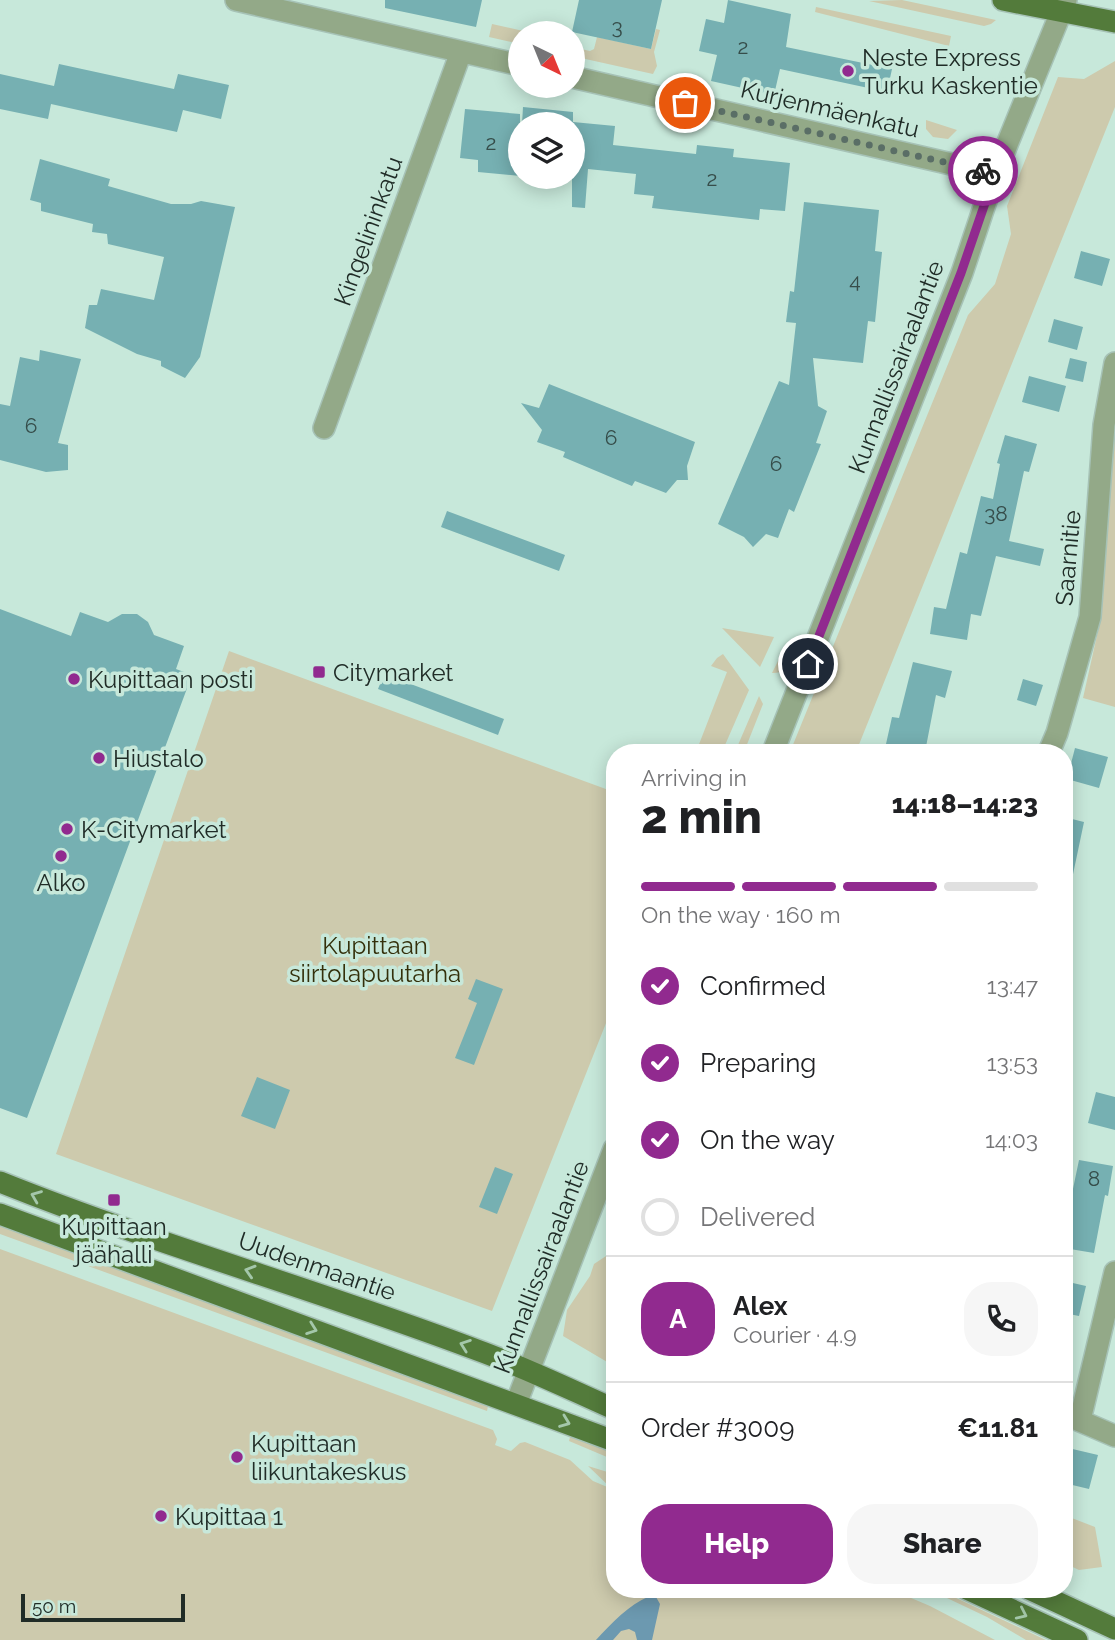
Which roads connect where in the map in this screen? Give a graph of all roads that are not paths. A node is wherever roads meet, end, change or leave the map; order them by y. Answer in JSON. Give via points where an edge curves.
{"nodes":[{"id":1,"x":236,"y":0,"type":"edge"},
{"id":2,"x":1003,"y":0,"type":"edge"},
{"id":3,"x":1064,"y":6,"type":"edge"},
{"id":4,"x":315,"y":9,"type":"edge"},
{"id":5,"x":1115,"y":22,"type":"edge"},
{"id":6,"x":461,"y":52,"type":"junction"},
{"id":7,"x":508,"y":62,"type":"edge"},
{"id":8,"x":585,"y":80,"type":"edge"},
{"id":9,"x":995,"y":174,"type":"junction"},
{"id":10,"x":1115,"y":363,"type":"edge"},
{"id":11,"x":324,"y":428,"type":"dead end"},
{"id":12,"x":776,"y":744,"type":"edge"},
{"id":13,"x":1052,"y":744,"type":"edge"},
{"id":14,"x":606,"y":1170,"type":"edge"},
{"id":15,"x":0,"y":1182,"type":"edge"},
{"id":16,"x":0,"y":1214,"type":"edge"},
{"id":17,"x":1115,"y":1272,"type":"edge"},
{"id":18,"x":529,"y":1370,"type":"junction"},
{"id":19,"x":516,"y":1404,"type":"junction"},
{"id":20,"x":606,"y":1405,"type":"edge"},
{"id":21,"x":1073,"y":1414,"type":"edge"},
{"id":22,"x":1073,"y":1417,"type":"edge"},
{"id":23,"x":1115,"y":1436,"type":"edge"},
{"id":24,"x":606,"y":1438,"type":"edge"},
{"id":25,"x":986,"y":1598,"type":"edge"},
{"id":26,"x":1048,"y":1598,"type":"edge"},
{"id":27,"x":1115,"y":1629,"type":"edge"},
{"id":28,"x":1077,"y":1640,"type":"edge"}],
"edges":[{"from":1,"to":4,"type":"street"},
{"from":2,"to":3,"type":"main road"},
{"from":3,"to":5,"type":"main road"},
{"from":3,"to":9,"type":"street","name":"Kunnallissairaalantie"},
{"from":4,"to":6,"type":"street"},
{"from":6,"to":7,"type":"street"},
{"from":6,"to":11,"type":"street","name":"Kingelininkatu"},
{"from":8,"to":9,"type":"street","name":"Kurjenmäenkatu"},
{"from":9,"to":12,"type":"street","name":"Kunnallissairaalantie","via":[[961,273]]},
{"from":10,"to":13,"type":"street","name":"Saarnitie","via":[[1104,425],[1090,617]]},
{"from":14,"to":18,"type":"street","name":"Kunnallissairaalantie"},
{"from":18,"to":15,"type":"main road","name":"Uudenmaantie","one_way":true,"via":[[314,1292],[83,1216]]},
{"from":16,"to":19,"type":"main road","one_way":true},
{"from":17,"to":21,"type":"street"},
{"from":18,"to":19,"type":"street","name":"Kunnallissairaalantie"},
{"from":18,"to":20,"type":"main road","name":"Uudenmaantie"},
{"from":19,"to":24,"type":"main road","one_way":true},
{"from":22,"to":23,"type":"street"},
{"from":25,"to":28,"type":"main road","one_way":true},
{"from":26,"to":27,"type":"main road"}]}
